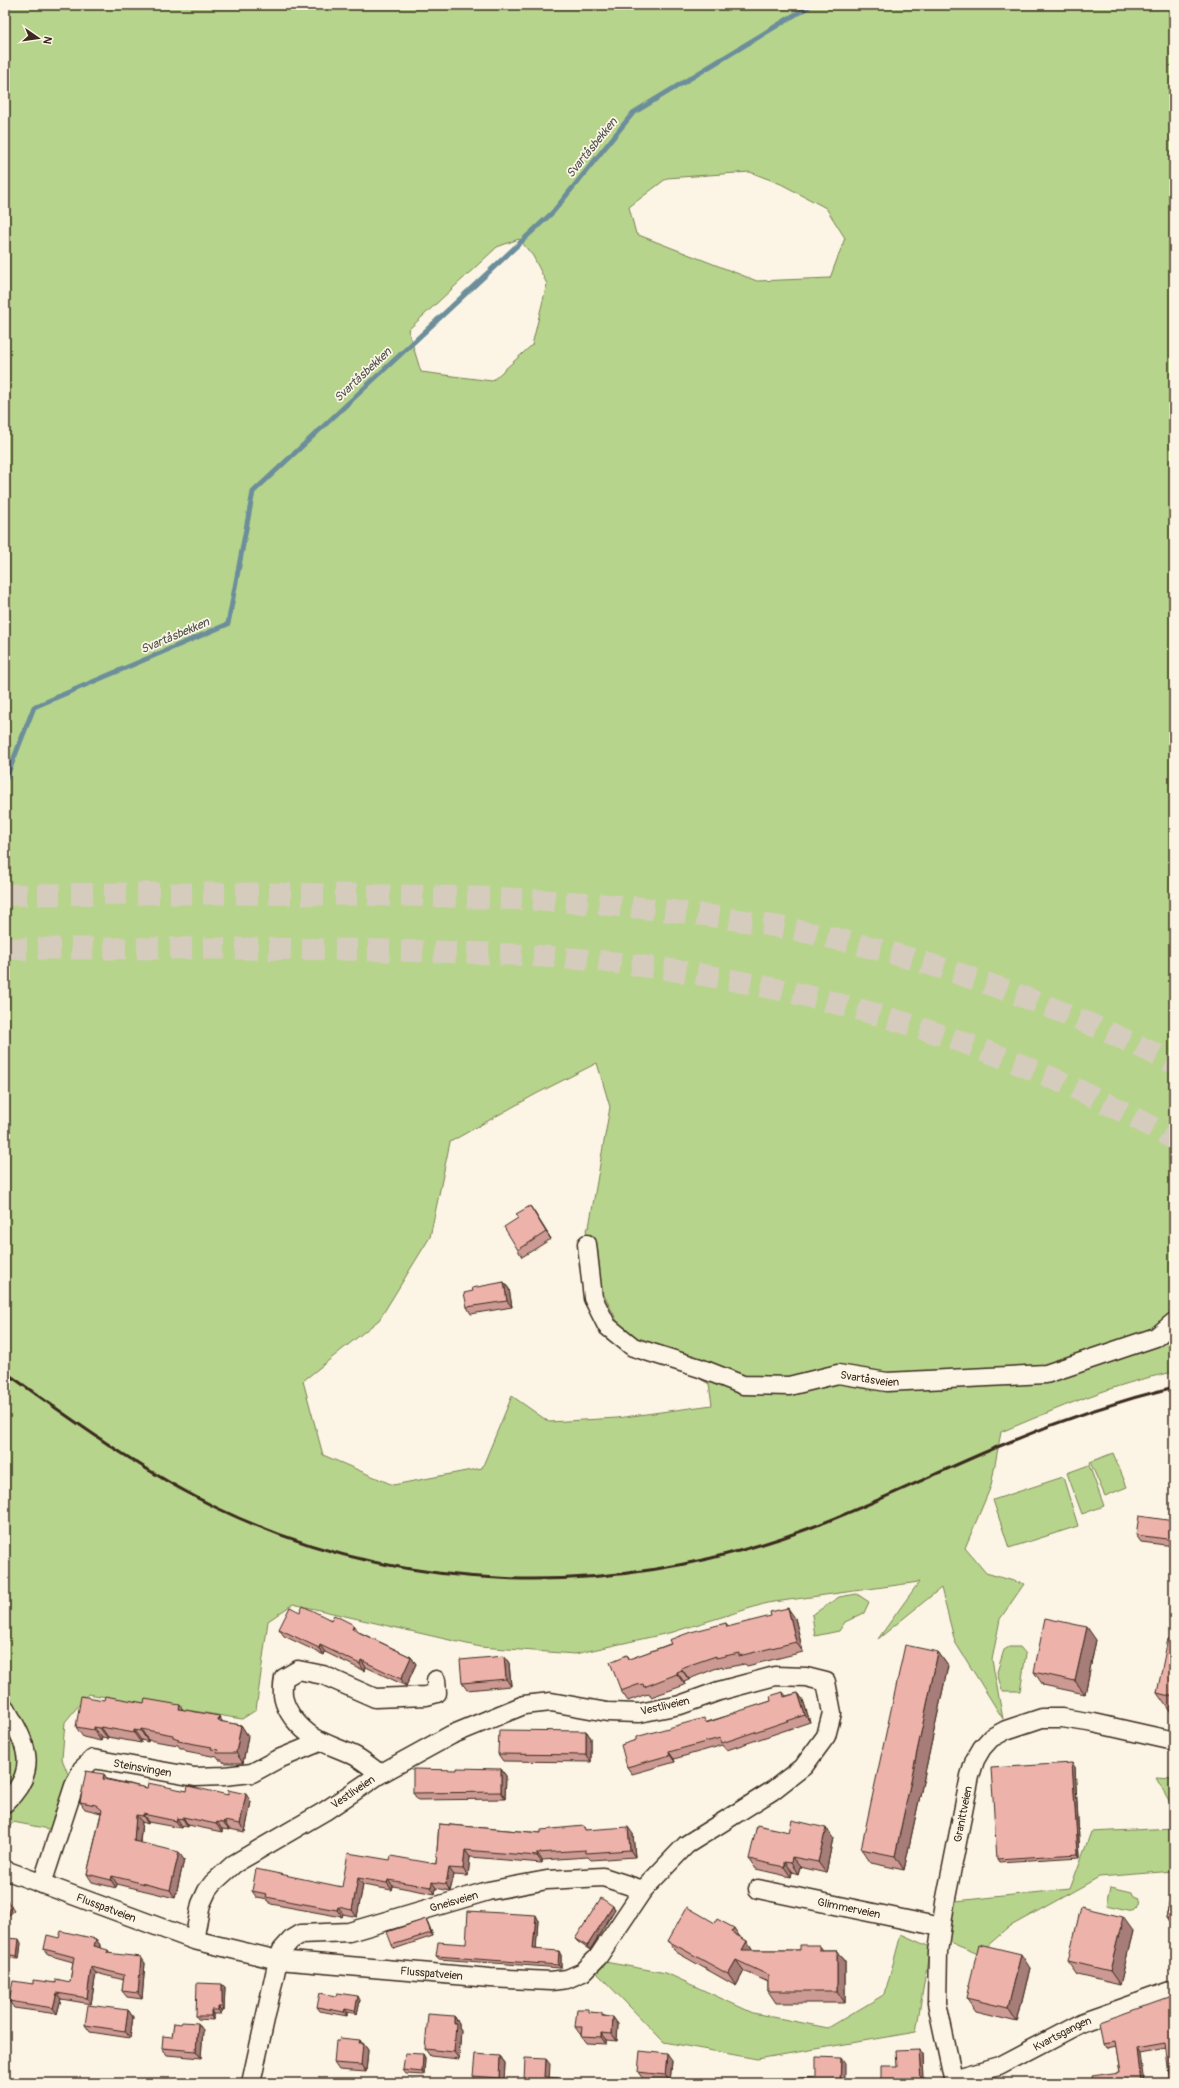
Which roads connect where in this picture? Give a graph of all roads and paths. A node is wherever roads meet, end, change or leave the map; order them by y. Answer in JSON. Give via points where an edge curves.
{"nodes":[{"id":1,"x":587,"y":1244,"type":"dead end"},
{"id":2,"x":1174,"y":1322,"type":"edge"},
{"id":3,"x":436,"y":1680,"type":"dead end"},
{"id":4,"x":5,"y":1708,"type":"edge"},
{"id":5,"x":1174,"y":1741,"type":"edge"},
{"id":6,"x":320,"y":1742,"type":"junction"},
{"id":7,"x":380,"y":1774,"type":"junction"},
{"id":8,"x":5,"y":1803,"type":"edge"},
{"id":9,"x":5,"y":1870,"type":"edge"},
{"id":10,"x":42,"y":1884,"type":"junction"},
{"id":11,"x":758,"y":1889,"type":"dead end"},
{"id":12,"x":643,"y":1890,"type":"junction"},
{"id":13,"x":940,"y":1927,"type":"junction"},
{"id":14,"x":194,"y":1940,"type":"junction"},
{"id":15,"x":278,"y":1960,"type":"junction"},
{"id":16,"x":583,"y":1972,"type":"joint"},
{"id":17,"x":1174,"y":1990,"type":"edge"},
{"id":18,"x":953,"y":2081,"type":"edge"},
{"id":19,"x":251,"y":2083,"type":"edge"}],
"edges":[{"from":1,"to":2,"type":"street","name":"Svartåsveien","via":[[593,1298],[607,1326],[633,1348],[700,1368],[743,1385],[789,1386],[838,1374],[887,1382],[1046,1374],[1156,1337]]},
{"from":3,"to":6,"type":"street","via":[[437,1693],[426,1696],[375,1698],[322,1675],[298,1670],[284,1678],[281,1692],[285,1707],[304,1732]]},
{"from":4,"to":8,"type":"street","via":[[23,1742],[28,1764],[23,1782]]},
{"from":5,"to":13,"type":"street","name":"Granittveien","via":[[1052,1718],[1029,1721],[991,1738],[975,1760],[970,1776]]},
{"from":6,"to":7,"type":"street","via":[[356,1757]]},
{"from":6,"to":10,"type":"street","name":"Steinsvingen","via":[[252,1773],[224,1776],[195,1777],[93,1759],[82,1769],[74,1786]]},
{"from":7,"to":12,"type":"street","name":"Vestliveien","via":[[450,1735],[524,1705],[551,1702],[607,1712],[639,1713],[680,1705],[719,1691],[775,1676],[806,1676],[826,1682],[832,1713],[826,1736],[804,1766],[772,1791],[686,1845]]},
{"from":7,"to":14,"type":"street","name":"Vestliveien","via":[[325,1811],[257,1849],[223,1873],[213,1883],[201,1904]]},
{"from":9,"to":10,"type":"street","name":"Flusspatveien"},
{"from":10,"to":14,"type":"street","name":"Flusspatveien"},
{"from":11,"to":13,"type":"street","name":"Glimmerveien"},
{"from":12,"to":15,"type":"street","name":"Gneisveien","via":[[603,1877],[532,1882],[488,1891],[349,1932],[301,1934],[282,1950]]},
{"from":12,"to":16,"type":"street","name":"Vestliveien","via":[[605,1949]]},
{"from":13,"to":18,"type":"street","name":"Granittveien","via":[[937,2003]]},
{"from":14,"to":15,"type":"street","name":"Flusspatveien"},
{"from":15,"to":16,"type":"street","name":"Flusspatveien","via":[[551,1981],[567,1979]]},
{"from":15,"to":19,"type":"street"},
{"from":17,"to":18,"type":"street","name":"Kvartsgangen","via":[[1081,2023],[999,2066]]}]}
